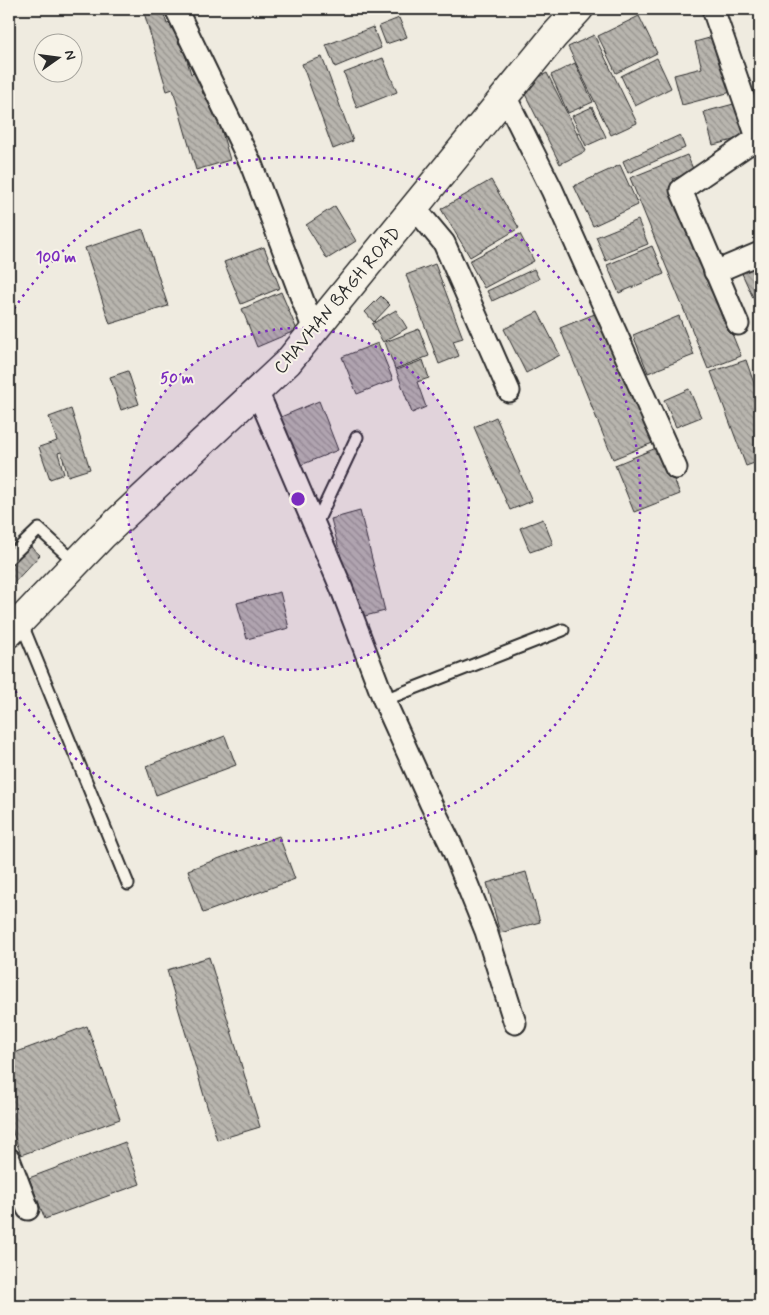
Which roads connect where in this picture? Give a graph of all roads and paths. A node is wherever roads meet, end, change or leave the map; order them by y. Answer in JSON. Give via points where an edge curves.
{"nodes":[{"id":1,"x":176,"y":9,"type":"edge"},
{"id":2,"x":579,"y":9,"type":"edge"},
{"id":3,"x":712,"y":9,"type":"edge"},
{"id":4,"x":505,"y":96,"type":"junction"},
{"id":5,"x":759,"y":142,"type":"edge"},
{"id":6,"x":414,"y":207,"type":"junction"},
{"id":7,"x":760,"y":253,"type":"edge"},
{"id":8,"x":715,"y":272,"type":"junction"},
{"id":9,"x":738,"y":324,"type":"dead end"},
{"id":10,"x":314,"y":330,"type":"junction"},
{"id":11,"x":257,"y":391,"type":"junction"},
{"id":12,"x":509,"y":391,"type":"dead end"},
{"id":13,"x":357,"y":437,"type":"dead end"},
{"id":14,"x":676,"y":468,"type":"dead end"},
{"id":15,"x":316,"y":526,"type":"junction"},
{"id":16,"x":9,"y":558,"type":"edge"},
{"id":17,"x":76,"y":563,"type":"junction"},
{"id":18,"x":15,"y":627,"type":"edge"},
{"id":19,"x":563,"y":630,"type":"dead end"},
{"id":20,"x":384,"y":700,"type":"junction"},
{"id":21,"x":128,"y":884,"type":"dead end"},
{"id":22,"x":515,"y":1023,"type":"dead end"},
{"id":23,"x":9,"y":1159,"type":"edge"},
{"id":24,"x":28,"y":1209,"type":"dead end"}],
"edges":[{"from":1,"to":10,"type":"street","via":[[251,164]]},
{"from":2,"to":4,"type":"street","name":"CHAVHAN BAGH ROAD"},
{"from":3,"to":5,"type":"street"},
{"from":4,"to":6,"type":"street","name":"CHAVHAN BAGH ROAD"},
{"from":4,"to":14,"type":"street","via":[[552,190]]},
{"from":5,"to":8,"type":"street","via":[[681,190]]},
{"from":6,"to":10,"type":"street","name":"CHAVHAN BAGH ROAD"},
{"from":6,"to":12,"type":"street","via":[[444,243]]},
{"from":7,"to":8,"type":"street"},
{"from":8,"to":9,"type":"street"},
{"from":10,"to":11,"type":"street","name":"CHAVHAN BAGH ROAD","via":[[288,362]]},
{"from":11,"to":15,"type":"street"},
{"from":11,"to":17,"type":"street","name":"CHAVHAN BAGH ROAD"},
{"from":13,"to":15,"type":"lane"},
{"from":15,"to":20,"type":"street"},
{"from":16,"to":17,"type":"lane","via":[[39,529]]},
{"from":17,"to":18,"type":"street","name":"CHAVHAN BAGH ROAD"},
{"from":18,"to":21,"type":"lane"},
{"from":19,"to":20,"type":"lane"},
{"from":20,"to":22,"type":"street","via":[[452,847],[486,931]]},
{"from":23,"to":24,"type":"street"}]}
